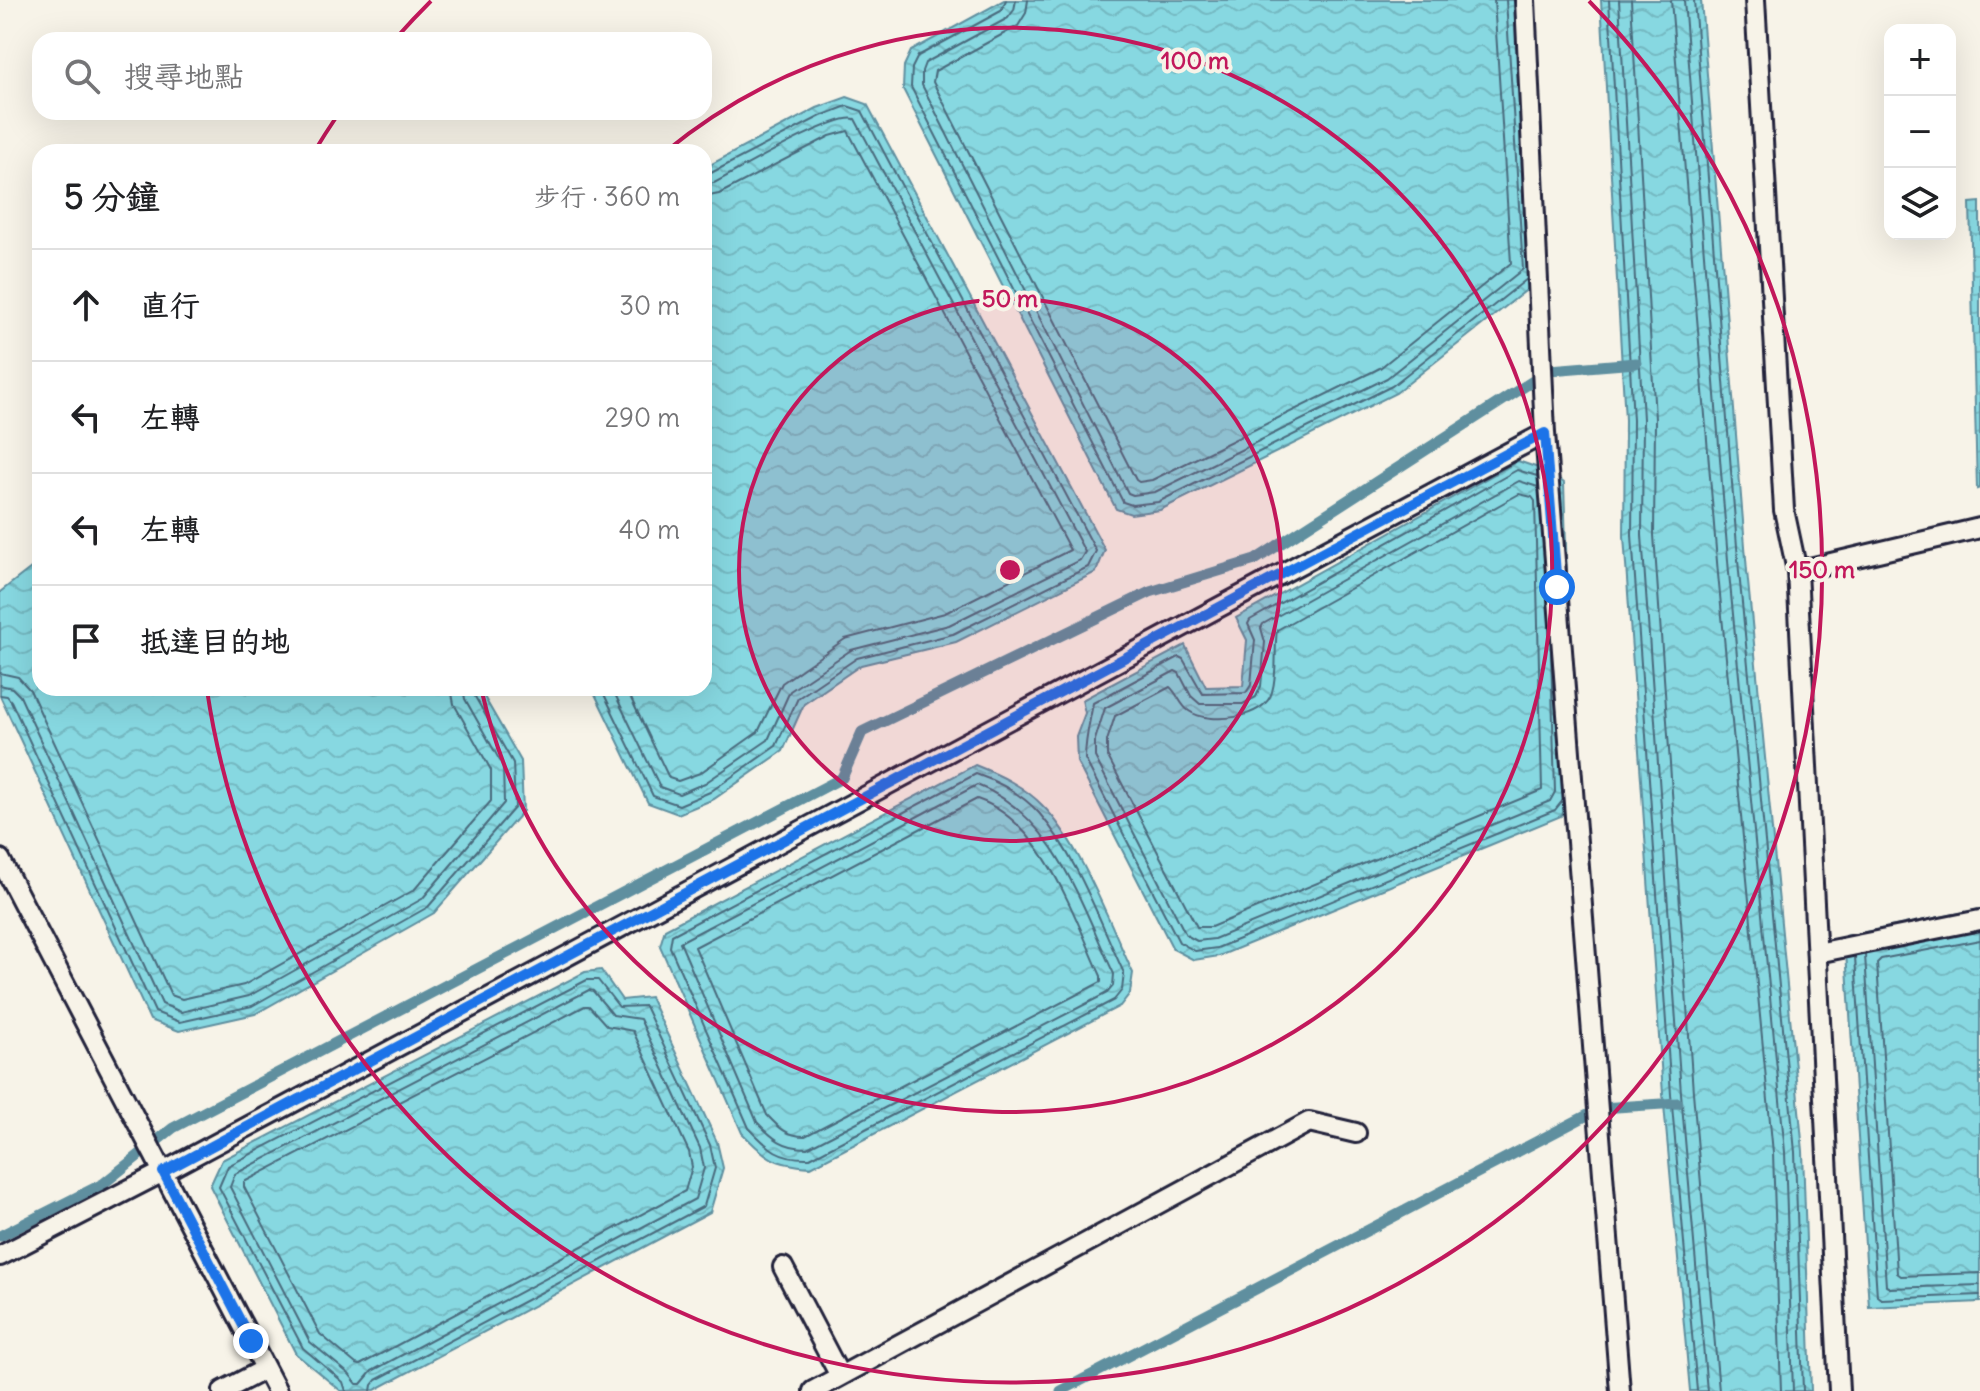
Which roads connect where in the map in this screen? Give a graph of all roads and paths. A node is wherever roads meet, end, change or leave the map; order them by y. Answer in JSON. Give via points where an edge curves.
{"nodes":[{"id":1,"x":1525,"y":0,"type":"edge"},
{"id":2,"x":1755,"y":0,"type":"edge"},
{"id":3,"x":1545,"y":433,"type":"junction"},
{"id":4,"x":1980,"y":528,"type":"edge"},
{"id":5,"x":1797,"y":571,"type":"junction"},
{"id":6,"x":0,"y":859,"type":"edge"},
{"id":7,"x":1980,"y":920,"type":"edge"},
{"id":8,"x":1817,"y":953,"type":"junction"},
{"id":9,"x":1356,"y":1133,"type":"dead end"},
{"id":10,"x":163,"y":1172,"type":"junction"},
{"id":11,"x":0,"y":1256,"type":"edge"},
{"id":12,"x":783,"y":1267,"type":"dead end"},
{"id":13,"x":265,"y":1369,"type":"junction"},
{"id":14,"x":840,"y":1376,"type":"junction"},
{"id":15,"x":223,"y":1391,"type":"edge"},
{"id":16,"x":277,"y":1391,"type":"edge"},
{"id":17,"x":813,"y":1391,"type":"edge"},
{"id":18,"x":1620,"y":1391,"type":"edge"},
{"id":19,"x":1839,"y":1391,"type":"edge"}],
"edges":[{"from":1,"to":3,"type":"lane"},
{"from":2,"to":5,"type":"lane","via":[[1784,510]]},
{"from":3,"to":10,"type":"lane"},
{"from":3,"to":18,"type":"lane"},
{"from":4,"to":5,"type":"lane"},
{"from":5,"to":8,"type":"lane"},
{"from":6,"to":10,"type":"lane"},
{"from":7,"to":8,"type":"lane"},
{"from":8,"to":19,"type":"lane"},
{"from":9,"to":14,"type":"lane","via":[[1309,1122]]},
{"from":10,"to":11,"type":"lane"},
{"from":10,"to":13,"type":"lane"},
{"from":12,"to":14,"type":"lane"},
{"from":13,"to":15,"type":"lane"},
{"from":13,"to":16,"type":"lane"},
{"from":14,"to":17,"type":"lane"}]}
